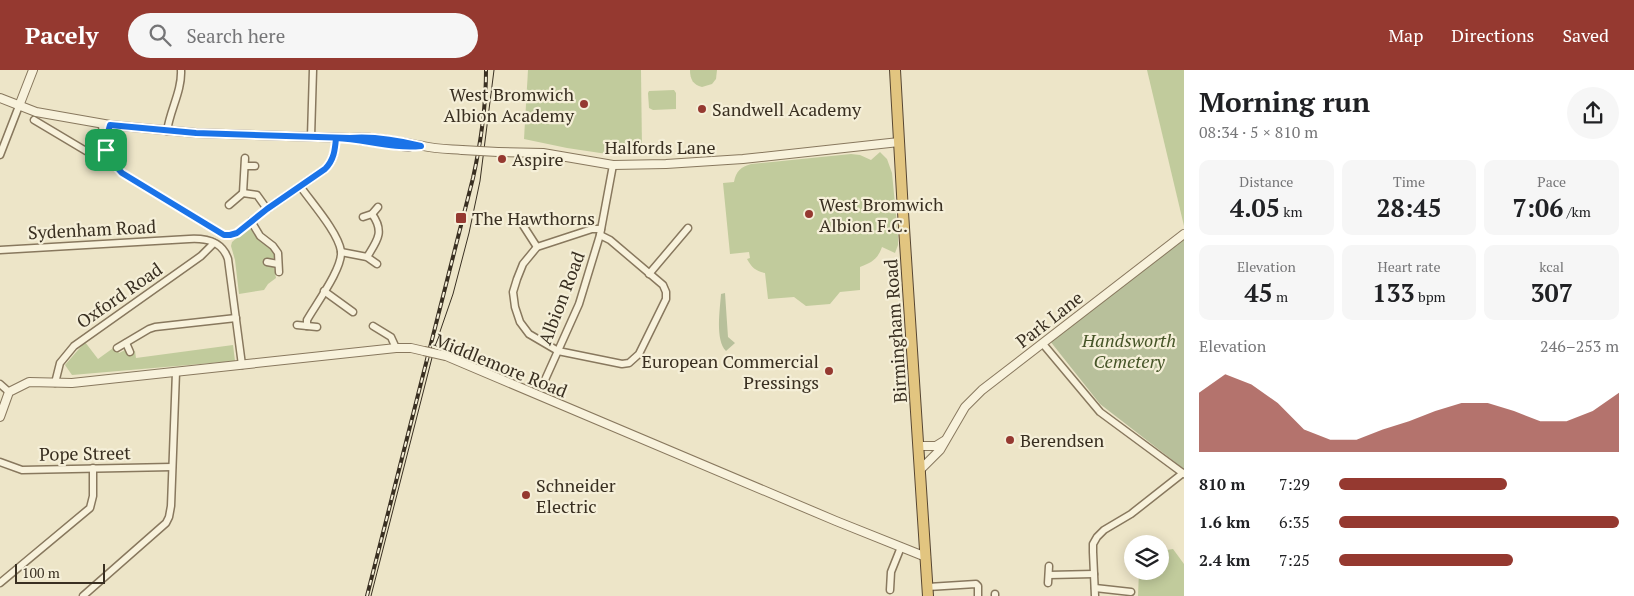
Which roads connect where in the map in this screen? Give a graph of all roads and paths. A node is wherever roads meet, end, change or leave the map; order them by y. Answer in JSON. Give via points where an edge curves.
{"nodes":[{"id":1,"x":33,"y":70,"type":"edge"},
{"id":2,"x":181,"y":70,"type":"edge"},
{"id":3,"x":314,"y":70,"type":"edge"},
{"id":4,"x":895,"y":70,"type":"edge"},
{"id":5,"x":0,"y":98,"type":"edge"},
{"id":6,"x":19,"y":106,"type":"junction"},
{"id":7,"x":34,"y":120,"type":"dead end"},
{"id":8,"x":106,"y":125,"type":"junction"},
{"id":9,"x":167,"y":131,"type":"junction"},
{"id":10,"x":312,"y":137,"type":"junction"},
{"id":11,"x":336,"y":138,"type":"junction"},
{"id":12,"x":899,"y":142,"type":"junction"},
{"id":13,"x":106,"y":150,"type":"junction"},
{"id":14,"x":0,"y":156,"type":"edge"},
{"id":15,"x":245,"y":158,"type":"dead end"},
{"id":16,"x":613,"y":165,"type":"junction"},
{"id":17,"x":245,"y":166,"type":"junction"},
{"id":18,"x":256,"y":166,"type":"dead end"},
{"id":19,"x":300,"y":186,"type":"junction"},
{"id":20,"x":243,"y":193,"type":"junction"},
{"id":21,"x":229,"y":205,"type":"dead end"},
{"id":22,"x":378,"y":207,"type":"dead end"},
{"id":23,"x":267,"y":209,"type":"junction"},
{"id":24,"x":372,"y":214,"type":"junction"},
{"id":25,"x":363,"y":217,"type":"dead end"},
{"id":26,"x":519,"y":219,"type":"dead end"},
{"id":27,"x":251,"y":221,"type":"junction"},
{"id":28,"x":688,"y":228,"type":"dead end"},
{"id":29,"x":601,"y":232,"type":"junction"},
{"id":30,"x":1184,"y":234,"type":"edge"},
{"id":31,"x":214,"y":243,"type":"junction"},
{"id":32,"x":536,"y":247,"type":"junction"},
{"id":33,"x":0,"y":250,"type":"edge"},
{"id":34,"x":341,"y":252,"type":"junction"},
{"id":35,"x":367,"y":257,"type":"junction"},
{"id":36,"x":267,"y":262,"type":"dead end"},
{"id":37,"x":278,"y":264,"type":"junction"},
{"id":38,"x":377,"y":264,"type":"dead end"},
{"id":39,"x":279,"y":272,"type":"dead end"},
{"id":40,"x":649,"y":274,"type":"junction"},
{"id":41,"x":324,"y":291,"type":"junction"},
{"id":42,"x":353,"y":312,"type":"dead end"},
{"id":43,"x":236,"y":318,"type":"junction"},
{"id":44,"x":298,"y":325,"type":"dead end"},
{"id":45,"x":307,"y":326,"type":"junction"},
{"id":46,"x":373,"y":326,"type":"dead end"},
{"id":47,"x":317,"y":327,"type":"dead end"},
{"id":48,"x":126,"y":343,"type":"junction"},
{"id":49,"x":1043,"y":344,"type":"junction"},
{"id":50,"x":117,"y":348,"type":"dead end"},
{"id":51,"x":396,"y":348,"type":"junction"},
{"id":52,"x":558,"y":351,"type":"junction"},
{"id":53,"x":130,"y":352,"type":"dead end"},
{"id":54,"x":242,"y":365,"type":"junction"},
{"id":55,"x":176,"y":372,"type":"junction"},
{"id":56,"x":55,"y":382,"type":"junction"},
{"id":57,"x":544,"y":382,"type":"dead end"},
{"id":58,"x":0,"y":384,"type":"edge"},
{"id":59,"x":9,"y":392,"type":"junction"},
{"id":60,"x":0,"y":417,"type":"edge"},
{"id":61,"x":946,"y":440,"type":"junction"},
{"id":62,"x":919,"y":446,"type":"junction"},
{"id":63,"x":0,"y":462,"type":"edge"},
{"id":64,"x":172,"y":467,"type":"junction"},
{"id":65,"x":93,"y":468,"type":"junction"},
{"id":66,"x":921,"y":470,"type":"junction"},
{"id":67,"x":1183,"y":474,"type":"edge"},
{"id":68,"x":900,"y":547,"type":"junction"},
{"id":69,"x":926,"y":557,"type":"junction"},
{"id":70,"x":1049,"y":566,"type":"dead end"},
{"id":71,"x":1094,"y":574,"type":"junction"},
{"id":72,"x":1049,"y":575,"type":"junction"},
{"id":73,"x":0,"y":583,"type":"edge"},
{"id":74,"x":1048,"y":583,"type":"dead end"},
{"id":75,"x":890,"y":590,"type":"dead end"},
{"id":76,"x":928,"y":592,"type":"edge"},
{"id":77,"x":1094,"y":592,"type":"edge"},
{"id":78,"x":1131,"y":592,"type":"dead end"},
{"id":79,"x":83,"y":596,"type":"edge"},
{"id":80,"x":978,"y":596,"type":"edge"}],
"edges":[{"from":1,"to":6,"type":"street"},
{"from":2,"to":9,"type":"street","via":[[181,85],[168,119]]},
{"from":3,"to":10,"type":"street"},
{"from":4,"to":12,"type":"highway","name":"Birmingham Road"},
{"from":5,"to":6,"type":"street","name":"Halfords Lane"},
{"from":6,"to":8,"type":"street","name":"Halfords Lane"},
{"from":6,"to":14,"type":"street"},
{"from":7,"to":13,"type":"street","via":[[50,125],[86,151]]},
{"from":8,"to":9,"type":"street","name":"Halfords Lane"},
{"from":8,"to":13,"type":"street","via":[[103,139]]},
{"from":9,"to":10,"type":"street","name":"Halfords Lane"},
{"from":10,"to":11,"type":"street","name":"Halfords Lane"},
{"from":11,"to":16,"type":"street","name":"Halfords Lane","bridge":true,"via":[[367,137],[462,150],[543,153]]},
{"from":11,"to":19,"type":"street","via":[[330,163]]},
{"from":12,"to":16,"type":"street","name":"Halfords Lane","via":[[724,161]]},
{"from":12,"to":62,"type":"highway","name":"Birmingham Road"},
{"from":13,"to":27,"type":"street","via":[[122,173],[224,235],[237,233]]},
{"from":15,"to":17,"type":"street"},
{"from":16,"to":29,"type":"street","name":"Albion Road"},
{"from":17,"to":18,"type":"street"},
{"from":17,"to":20,"type":"street"},
{"from":19,"to":23,"type":"street"},
{"from":19,"to":34,"type":"street","via":[[332,230]]},
{"from":20,"to":21,"type":"street"},
{"from":20,"to":23,"type":"street","via":[[257,195]]},
{"from":22,"to":24,"type":"street"},
{"from":23,"to":27,"type":"street"},
{"from":24,"to":25,"type":"street"},
{"from":24,"to":35,"type":"street","via":[[380,234]]},
{"from":26,"to":32,"type":"street"},
{"from":27,"to":37,"type":"street","via":[[260,236],[278,253]]},
{"from":28,"to":40,"type":"street"},
{"from":29,"to":32,"type":"street","via":[[592,229]]},
{"from":29,"to":40,"type":"street"},
{"from":29,"to":52,"type":"street","name":"Albion Road","via":[[579,304]]},
{"from":30,"to":49,"type":"street","name":"Park Lane"},
{"from":31,"to":33,"type":"street","name":"Sydenham Road","via":[[202,238]]},
{"from":31,"to":43,"type":"street","via":[[222,248],[228,260]]},
{"from":31,"to":56,"type":"street","name":"Oxford Road","via":[[201,256],[78,342],[60,363]]},
{"from":32,"to":52,"type":"street","via":[[517,279],[515,307],[528,334]]},
{"from":34,"to":35,"type":"street"},
{"from":34,"to":41,"type":"street","via":[[336,272]]},
{"from":35,"to":38,"type":"street"},
{"from":36,"to":37,"type":"street"},
{"from":37,"to":39,"type":"street"},
{"from":40,"to":52,"type":"street","via":[[663,284],[666,299],[634,360],[622,364]]},
{"from":41,"to":42,"type":"street"},
{"from":41,"to":45,"type":"street","via":[[307,320]]},
{"from":43,"to":48,"type":"street","via":[[155,327]]},
{"from":43,"to":54,"type":"street"},
{"from":44,"to":45,"type":"street"},
{"from":45,"to":47,"type":"street"},
{"from":46,"to":51,"type":"street","via":[[391,337]]},
{"from":48,"to":50,"type":"street"},
{"from":48,"to":53,"type":"street"},
{"from":49,"to":61,"type":"street","name":"Park Lane","via":[[982,390],[965,407]]},
{"from":49,"to":67,"type":"street","via":[[1100,412]]},
{"from":51,"to":54,"type":"street","name":"Middlemore Road"},
{"from":51,"to":68,"type":"street","name":"Middlemore Road","bridge":true,"via":[[446,356]]},
{"from":52,"to":57,"type":"street","name":"Albion Road"},
{"from":54,"to":55,"type":"street","name":"Middlemore Road"},
{"from":55,"to":56,"type":"street","name":"Middlemore Road"},
{"from":55,"to":64,"type":"street"},
{"from":56,"to":59,"type":"street","name":"Middlemore Road","via":[[29,382]]},
{"from":58,"to":59,"type":"street"},
{"from":59,"to":60,"type":"street"},
{"from":61,"to":62,"type":"street","via":[[936,446]]},
{"from":61,"to":66,"type":"street","name":"Park Lane"},
{"from":62,"to":66,"type":"highway","name":"Birmingham Road"},
{"from":63,"to":65,"type":"street","name":"Pope Street","via":[[22,470]]},
{"from":64,"to":65,"type":"street","name":"Pope Street"},
{"from":64,"to":79,"type":"street","via":[[171,506],[166,523]]},
{"from":65,"to":73,"type":"street","via":[[93,502],[90,508]]},
{"from":66,"to":69,"type":"highway","name":"Birmingham Road"},
{"from":67,"to":71,"type":"street","via":[[1097,537],[1093,544]]},
{"from":68,"to":69,"type":"street","name":"Middlemore Road"},
{"from":68,"to":75,"type":"street","via":[[890,572]]},
{"from":69,"to":76,"type":"highway","name":"Birmingham Road"},
{"from":70,"to":72,"type":"street"},
{"from":71,"to":72,"type":"street"},
{"from":71,"to":77,"type":"street"},
{"from":72,"to":74,"type":"street"},
{"from":76,"to":80,"type":"street","via":[[976,584]]},
{"from":77,"to":78,"type":"street","via":[[1123,588]]}]}
